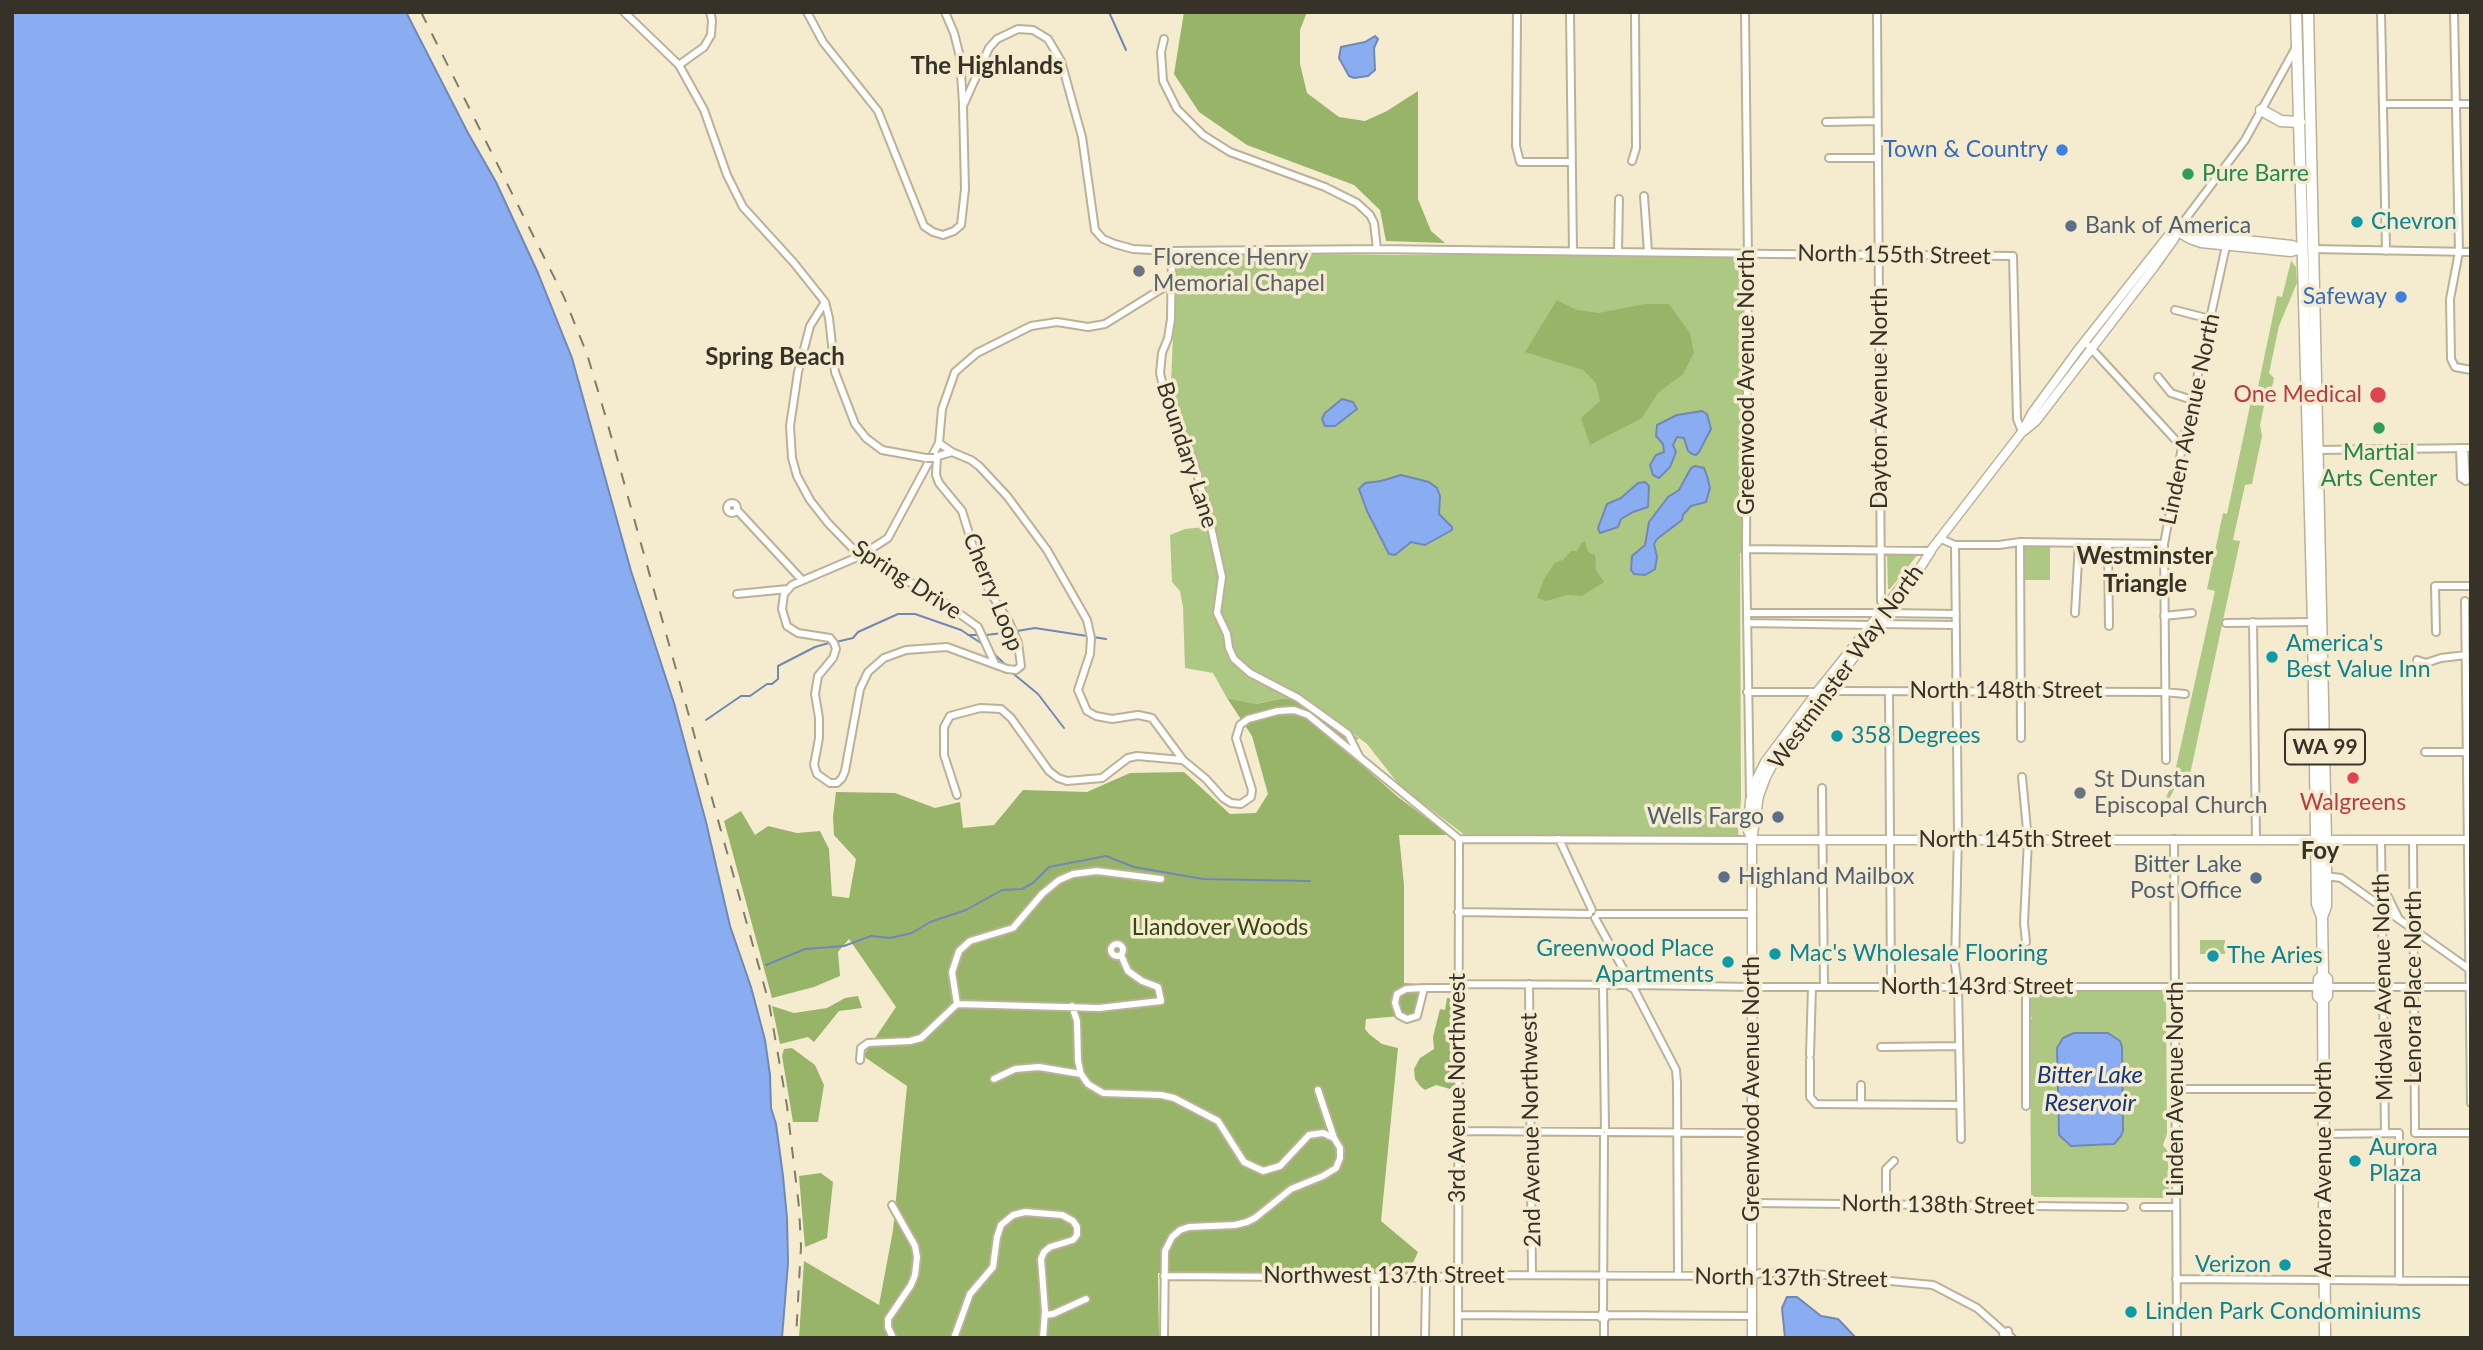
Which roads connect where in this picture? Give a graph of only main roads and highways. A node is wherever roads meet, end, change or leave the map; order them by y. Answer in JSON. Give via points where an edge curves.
{"nodes":[{"id":1,"x":2296,"y":12,"type":"edge"},
{"id":2,"x":2308,"y":12,"type":"edge"},
{"id":3,"x":2261,"y":110,"type":"road end"},
{"id":4,"x":2300,"y":122,"type":"junction"},
{"id":5,"x":2179,"y":228,"type":"junction"},
{"id":6,"x":2307,"y":249,"type":"junction"},
{"id":7,"x":2312,"y":450,"type":"junction"},
{"id":8,"x":2309,"y":518,"type":"junction"},
{"id":9,"x":2320,"y":545,"type":"junction"},
{"id":10,"x":2311,"y":569,"type":"junction"},
{"id":11,"x":2321,"y":581,"type":"junction"},
{"id":12,"x":1883,"y":611,"type":"junction"},
{"id":13,"x":2313,"y":622,"type":"junction"},
{"id":14,"x":2323,"y":646,"type":"junction"},
{"id":15,"x":2314,"y":663,"type":"junction"},
{"id":16,"x":2324,"y":688,"type":"junction"},
{"id":17,"x":1762,"y":785,"type":"joint"},
{"id":18,"x":1750,"y":801,"type":"joint"},
{"id":19,"x":1752,"y":840,"type":"junction"},
{"id":20,"x":2321,"y":840,"type":"junction"},
{"id":21,"x":2469,"y":840,"type":"edge"},
{"id":22,"x":2322,"y":917,"type":"junction"},
{"id":23,"x":1752,"y":1338,"type":"edge"},
{"id":24,"x":2325,"y":1338,"type":"edge"}],
"edges":[{"from":1,"to":4,"type":"highway","number":"WA 99"},
{"from":2,"to":6,"type":"highway","number":"WA 99"},
{"from":3,"to":4,"type":"highway","via":[[2281,121]]},
{"from":4,"to":6,"type":"highway","number":"WA 99"},
{"from":5,"to":6,"type":"main road"},
{"from":5,"to":6,"type":"main road","via":[[2190,239],[2226,246],[2291,252]]},
{"from":5,"to":12,"type":"main road","name":"Westminster Way North","via":[[2169,235],[2036,421],[2022,432]]},
{"from":6,"to":7,"type":"highway","number":"WA 99"},
{"from":7,"to":8,"type":"highway","number":"WA 99"},
{"from":7,"to":9,"type":"highway","number":"WA 99"},
{"from":8,"to":9,"type":"main road","via":[[2315,522]]},
{"from":8,"to":10,"type":"highway","number":"WA 99"},
{"from":9,"to":11,"type":"highway","number":"WA 99"},
{"from":10,"to":11,"type":"main road"},
{"from":10,"to":13,"type":"highway","number":"WA 99"},
{"from":11,"to":14,"type":"highway","number":"WA 99"},
{"from":12,"to":17,"type":"main road","name":"Westminster Way North","via":[[1880,624],[1774,762]]},
{"from":12,"to":18,"type":"main road","name":"Westminster Way North","via":[[1774,748],[1759,772]]},
{"from":13,"to":14,"type":"main road"},
{"from":13,"to":15,"type":"highway","number":"WA 99"},
{"from":14,"to":16,"type":"highway","number":"WA 99"},
{"from":15,"to":16,"type":"main road"},
{"from":15,"to":20,"type":"highway","number":"WA 99"},
{"from":16,"to":20,"type":"highway","number":"WA 99"},
{"from":17,"to":19,"type":"main road","name":"Greenwood Avenue North"},
{"from":18,"to":19,"type":"main road","name":"Greenwood Avenue North","via":[[1748,831]]},
{"from":19,"to":20,"type":"main road","name":"North 145th Street"},
{"from":19,"to":23,"type":"main road","name":"Greenwood Avenue North"},
{"from":20,"to":21,"type":"main road","name":"North 145th Street"},
{"from":20,"to":22,"type":"highway","number":"WA 99","via":[[2326,876]]},
{"from":20,"to":22,"type":"highway","number":"WA 99","via":[[2317,904]]},
{"from":22,"to":24,"type":"highway","name":"Aurora Avenue North","number":"WA 99","via":[[2323,975],[2327,978],[2323,987]]}]}
